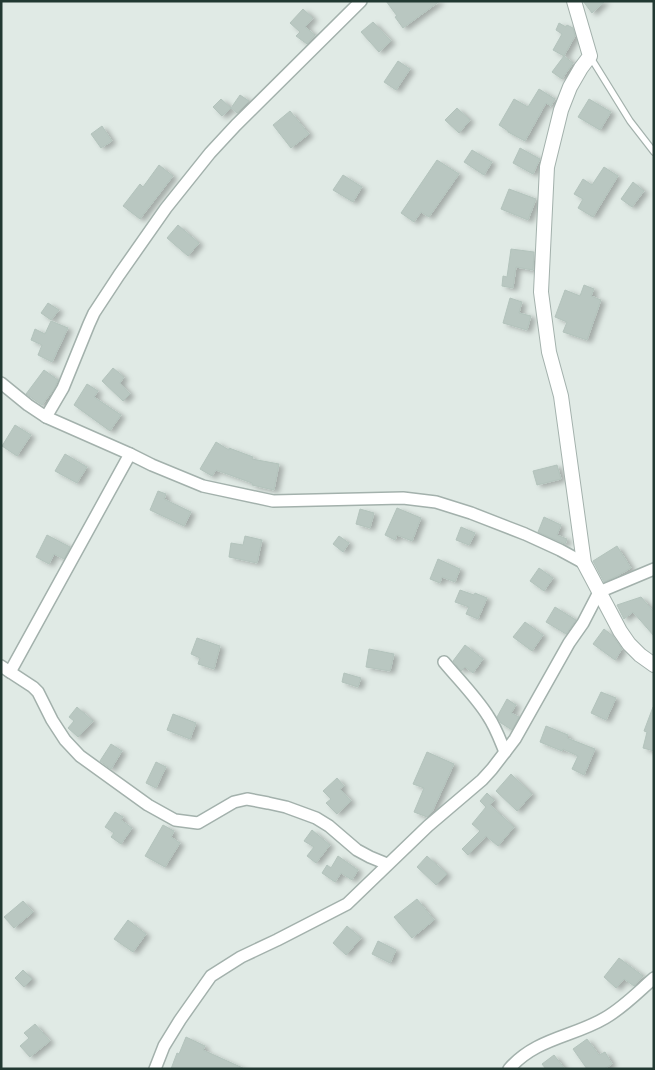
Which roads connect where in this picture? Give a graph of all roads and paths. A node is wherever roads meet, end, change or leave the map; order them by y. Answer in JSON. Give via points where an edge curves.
{"nodes":[{"id":1,"x":361,"y":1,"type":"edge"},
{"id":2,"x":574,"y":1,"type":"edge"},
{"id":3,"x":590,"y":56,"type":"junction"},
{"id":4,"x":654,"y":152,"type":"edge"},
{"id":5,"x":1,"y":384,"type":"edge"},
{"id":6,"x":46,"y":417,"type":"junction"},
{"id":7,"x":130,"y":454,"type":"junction"},
{"id":8,"x":584,"y":563,"type":"junction"},
{"id":9,"x":654,"y":569,"type":"edge"},
{"id":10,"x":599,"y":592,"type":"junction"},
{"id":11,"x":444,"y":662,"type":"dead end"},
{"id":12,"x":654,"y":665,"type":"edge"},
{"id":13,"x":6,"y":669,"type":"edge"},
{"id":14,"x":505,"y":752,"type":"junction"},
{"id":15,"x":387,"y":864,"type":"junction"},
{"id":16,"x":654,"y":978,"type":"edge"},
{"id":17,"x":154,"y":1069,"type":"edge"},
{"id":18,"x":510,"y":1069,"type":"edge"}],
"edges":[{"from":1,"to":6,"type":"street","via":[[230,132],[166,208],[94,313],[63,388]]},
{"from":2,"to":3,"type":"street"},
{"from":3,"to":4,"type":"lane","via":[[630,122]]},
{"from":3,"to":8,"type":"street","via":[[570,86],[547,167],[541,292],[548,352],[561,396]]},
{"from":5,"to":6,"type":"street"},
{"from":6,"to":7,"type":"street"},
{"from":7,"to":8,"type":"street","via":[[203,486],[273,501],[403,498],[436,502],[525,534]]},
{"from":7,"to":13,"type":"street"},
{"from":8,"to":10,"type":"street"},
{"from":9,"to":10,"type":"street"},
{"from":10,"to":12,"type":"street","via":[[629,644]]},
{"from":10,"to":14,"type":"street"},
{"from":11,"to":14,"type":"street","via":[[488,716]]},
{"from":13,"to":15,"type":"street","via":[[38,692],[65,740],[80,756],[148,805],[175,820],[198,823],[234,802],[247,799],[268,803],[316,818],[357,850]]},
{"from":14,"to":15,"type":"street","via":[[482,780]]},
{"from":15,"to":17,"type":"street","via":[[347,904],[241,956],[211,976],[164,1046]]},
{"from":16,"to":18,"type":"street","via":[[605,1018],[547,1042],[515,1062]]}]}
